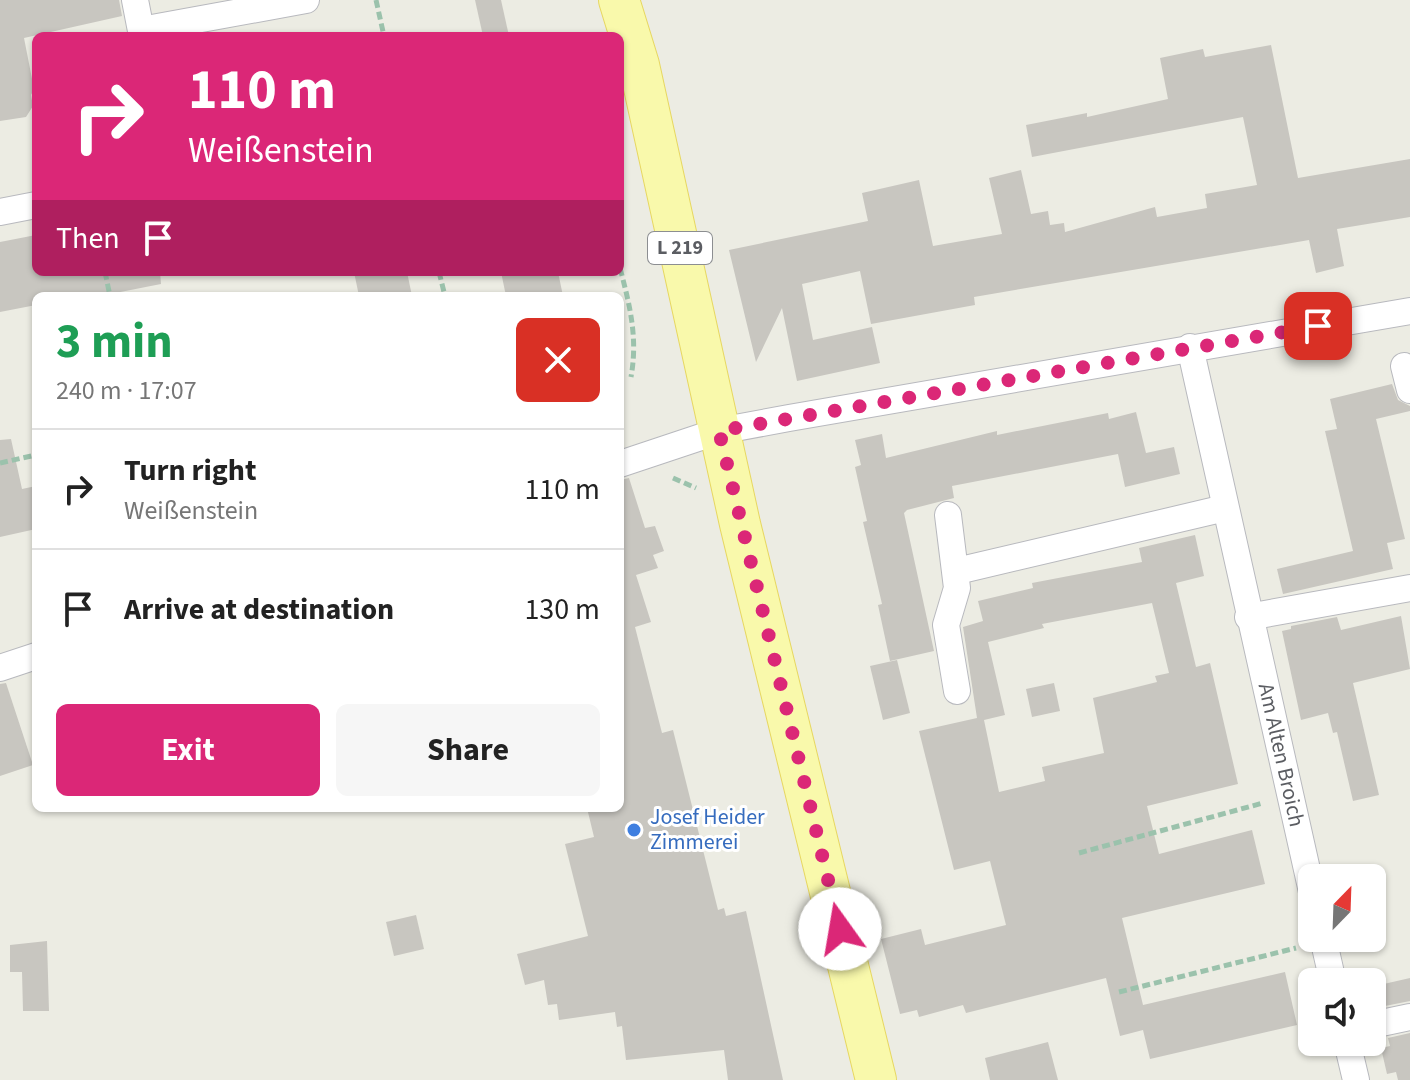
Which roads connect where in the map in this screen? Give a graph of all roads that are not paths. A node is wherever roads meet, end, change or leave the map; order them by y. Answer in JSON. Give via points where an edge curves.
{"nodes":[{"id":1,"x":135,"y":0,"type":"edge"},
{"id":2,"x":306,"y":0,"type":"edge"},
{"id":3,"x":619,"y":0,"type":"edge"},
{"id":4,"x":633,"y":0,"type":"edge"},
{"id":5,"x":141,"y":32,"type":"edge"},
{"id":6,"x":146,"y":32,"type":"edge"},
{"id":7,"x":639,"y":65,"type":"junction"},
{"id":8,"x":32,"y":206,"type":"edge"},
{"id":9,"x":0,"y":212,"type":"edge"},
{"id":10,"x":1410,"y":311,"type":"edge"},
{"id":11,"x":1190,"y":347,"type":"junction"},
{"id":12,"x":719,"y":431,"type":"junction"},
{"id":13,"x":624,"y":463,"type":"edge"},
{"id":14,"x":1225,"y":508,"type":"junction"},
{"id":15,"x":948,"y":515,"type":"dead end"},
{"id":16,"x":957,"y":571,"type":"junction"},
{"id":17,"x":1410,"y":588,"type":"edge"},
{"id":18,"x":1248,"y":617,"type":"junction"},
{"id":19,"x":32,"y":657,"type":"edge"},
{"id":20,"x":0,"y":668,"type":"edge"},
{"id":21,"x":957,"y":691,"type":"dead end"},
{"id":22,"x":1306,"y":864,"type":"edge"},
{"id":23,"x":1410,"y":1017,"type":"edge"},
{"id":24,"x":1386,"y":1022,"type":"edge"},
{"id":25,"x":1350,"y":1056,"type":"edge"},
{"id":26,"x":876,"y":1080,"type":"edge"},
{"id":27,"x":1356,"y":1080,"type":"edge"}],
"edges":[{"from":1,"to":5,"type":"street"},
{"from":2,"to":6,"type":"street"},
{"from":3,"to":7,"type":"main road","number":"L 219"},
{"from":4,"to":7,"type":"main road","number":"L 219"},
{"from":7,"to":12,"type":"main road","number":"L 219"},
{"from":8,"to":9,"type":"street"},
{"from":10,"to":11,"type":"street"},
{"from":11,"to":12,"type":"street"},
{"from":11,"to":14,"type":"street","name":"Am Alten Broich"},
{"from":12,"to":13,"type":"street"},
{"from":12,"to":26,"type":"main road","number":"L 219"},
{"from":14,"to":16,"type":"street"},
{"from":14,"to":18,"type":"street","name":"Am Alten Broich"},
{"from":15,"to":16,"type":"street"},
{"from":16,"to":21,"type":"street","via":[[946,625]]},
{"from":17,"to":18,"type":"street"},
{"from":18,"to":22,"type":"street","name":"Am Alten Broich"},
{"from":19,"to":20,"type":"street"},
{"from":23,"to":24,"type":"street"},
{"from":25,"to":27,"type":"street"}]}
